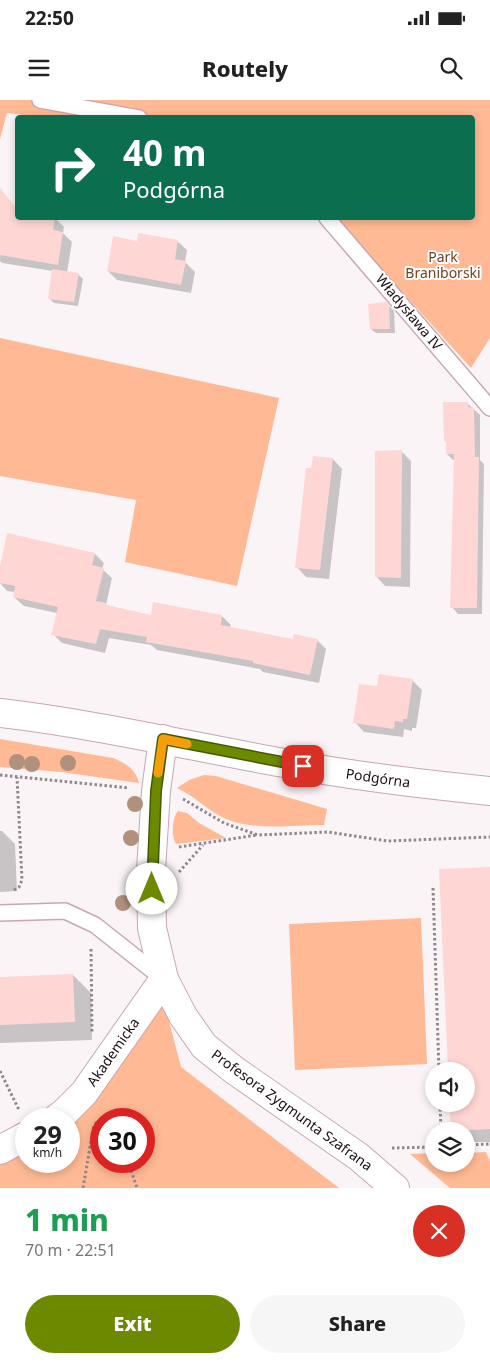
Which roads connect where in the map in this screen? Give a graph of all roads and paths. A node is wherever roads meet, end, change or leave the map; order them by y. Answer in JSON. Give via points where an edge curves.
{"nodes":[{"id":1,"x":40,"y":100,"type":"edge"},
{"id":2,"x":122,"y":115,"type":"edge"},
{"id":3,"x":329,"y":220,"type":"edge"},
{"id":4,"x":490,"y":408,"type":"edge"},
{"id":5,"x":0,"y":712,"type":"edge"},
{"id":6,"x":163,"y":739,"type":"junction"},
{"id":7,"x":0,"y":775,"type":"edge"},
{"id":8,"x":17,"y":777,"type":"junction"},
{"id":9,"x":156,"y":791,"type":"junction"},
{"id":10,"x":490,"y":791,"type":"edge"},
{"id":11,"x":258,"y":835,"type":"junction"},
{"id":12,"x":490,"y":837,"type":"edge"},
{"id":13,"x":204,"y":844,"type":"junction"},
{"id":14,"x":177,"y":847,"type":"dead end"},
{"id":15,"x":178,"y":873,"type":"dead end"},
{"id":16,"x":433,"y":888,"type":"dead end"},
{"id":17,"x":11,"y":892,"type":"dead end"},
{"id":18,"x":0,"y":913,"type":"edge"},
{"id":19,"x":93,"y":924,"type":"junction"},
{"id":20,"x":164,"y":979,"type":"junction"},
{"id":21,"x":92,"y":1037,"type":"dead end"},
{"id":22,"x":439,"y":1062,"type":"edge"},
{"id":23,"x":0,"y":1071,"type":"edge"},
{"id":24,"x":84,"y":1093,"type":"junction"},
{"id":25,"x":16,"y":1108,"type":"edge"},
{"id":26,"x":69,"y":1108,"type":"edge"},
{"id":27,"x":90,"y":1110,"type":"edge"},
{"id":28,"x":15,"y":1132,"type":"edge"},
{"id":29,"x":489,"y":1144,"type":"edge"},
{"id":30,"x":90,"y":1145,"type":"edge"},
{"id":31,"x":475,"y":1145,"type":"edge"},
{"id":32,"x":425,"y":1146,"type":"edge"},
{"id":33,"x":389,"y":1148,"type":"dead end"},
{"id":34,"x":0,"y":1150,"type":"edge"},
{"id":35,"x":490,"y":1150,"type":"edge"},
{"id":36,"x":132,"y":1173,"type":"edge"},
{"id":37,"x":83,"y":1188,"type":"edge"},
{"id":38,"x":137,"y":1188,"type":"edge"},
{"id":39,"x":395,"y":1188,"type":"edge"}],
"edges":[{"from":1,"to":2,"type":"lane"},
{"from":3,"to":4,"type":"lane","name":"Władysława IV"},
{"from":5,"to":6,"type":"street","name":"Podgórna"},
{"from":6,"to":9,"type":"street","name":"Profesora Zygmunta Szafrana"},
{"from":6,"to":10,"type":"street","name":"Podgórna","via":[[380,779]]},
{"from":7,"to":8,"type":"path"},
{"from":8,"to":9,"type":"path"},
{"from":8,"to":17,"type":"path","via":[[22,880],[19,887]]},
{"from":9,"to":11,"type":"path","via":[[175,794],[224,823]]},
{"from":9,"to":20,"type":"street","name":"Profesora Zygmunta Szafrana","via":[[151,870],[152,928]]},
{"from":11,"to":12,"type":"path","via":[[328,832],[388,841]]},
{"from":11,"to":13,"type":"path"},
{"from":13,"to":14,"type":"path"},
{"from":13,"to":15,"type":"path"},
{"from":16,"to":22,"type":"path"},
{"from":18,"to":19,"type":"lane","via":[[65,911]]},
{"from":19,"to":20,"type":"lane"},
{"from":19,"to":21,"type":"path"},
{"from":20,"to":24,"type":"street","name":"Akademicka"},
{"from":20,"to":39,"type":"street","name":"Profesora Zygmunta Szafrana","via":[[183,1016],[204,1046],[359,1157]]},
{"from":23,"to":25,"type":"path"},
{"from":24,"to":26,"type":"street","name":"Akademicka"},
{"from":24,"to":27,"type":"path"},
{"from":28,"to":34,"type":"street"},
{"from":29,"to":31,"type":"path"},
{"from":29,"to":35,"type":"path"},
{"from":30,"to":37,"type":"path"},
{"from":32,"to":33,"type":"path"},
{"from":36,"to":38,"type":"path"}]}
